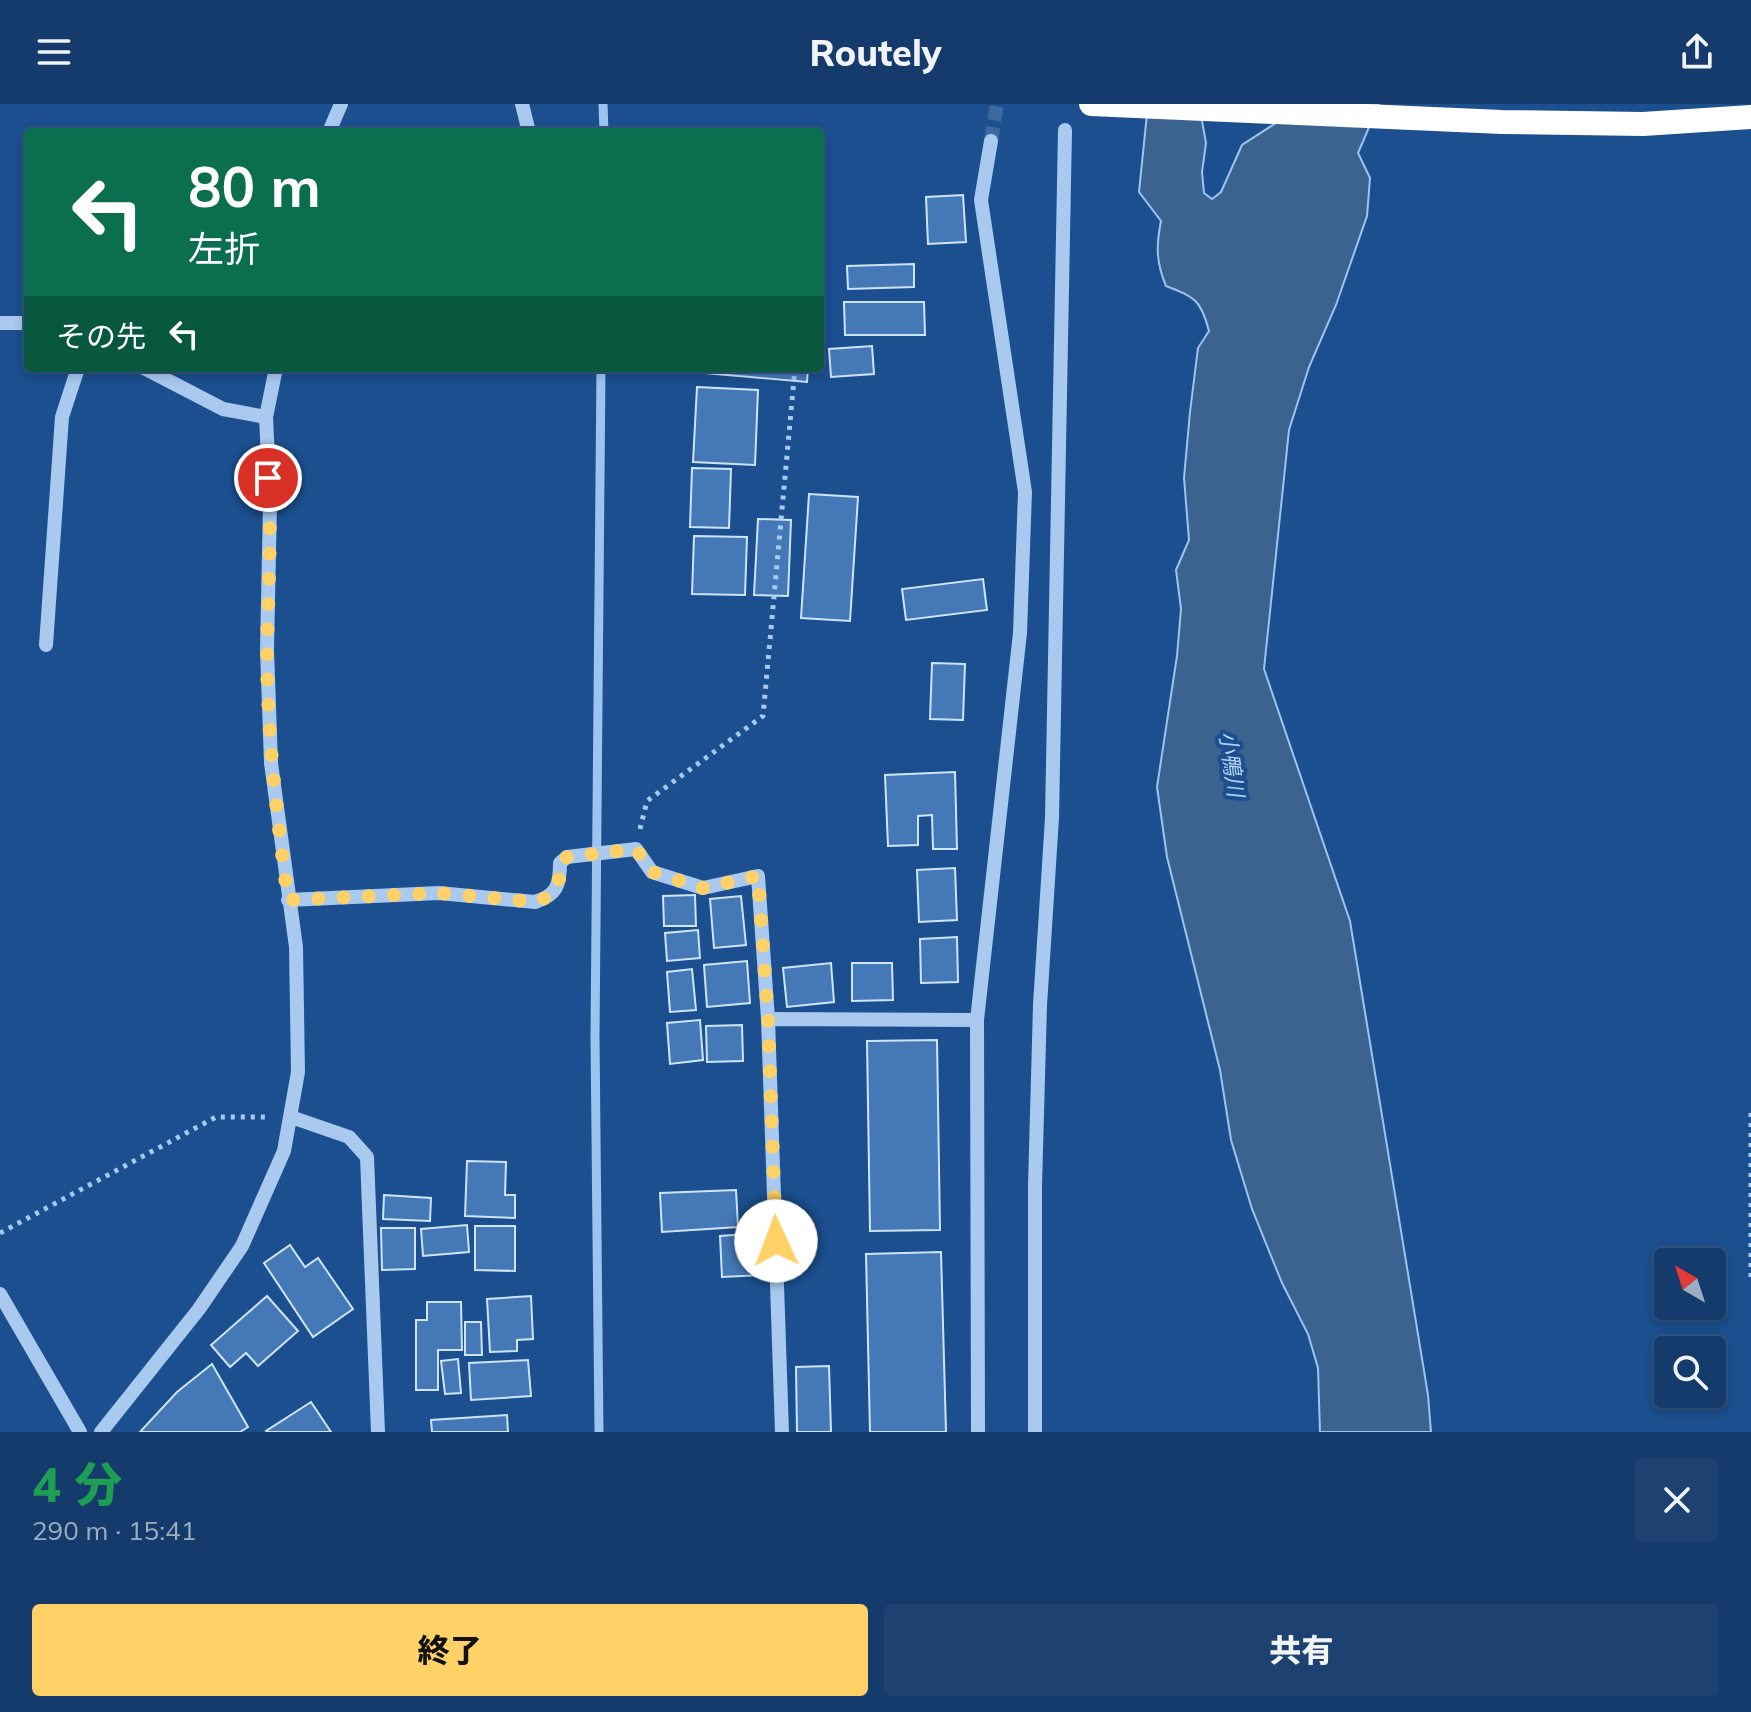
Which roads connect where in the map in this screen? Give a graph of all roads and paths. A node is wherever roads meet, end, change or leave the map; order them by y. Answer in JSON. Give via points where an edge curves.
{"nodes":[{"id":1,"x":341,"y":104,"type":"edge"},
{"id":2,"x":522,"y":104,"type":"edge"},
{"id":3,"x":1100,"y":105,"type":"edge"},
{"id":4,"x":1751,"y":117,"type":"edge"},
{"id":5,"x":331,"y":128,"type":"edge"},
{"id":6,"x":528,"y":128,"type":"edge"},
{"id":7,"x":1065,"y":130,"type":"dead end"},
{"id":8,"x":991,"y":141,"type":"tunnel mouth"},
{"id":9,"x":0,"y":323,"type":"edge"},
{"id":10,"x":24,"y":323,"type":"edge"},
{"id":11,"x":77,"y":372,"type":"edge"},
{"id":12,"x":152,"y":372,"type":"edge"},
{"id":13,"x":275,"y":372,"type":"edge"},
{"id":14,"x":795,"y":372,"type":"edge"},
{"id":15,"x":266,"y":417,"type":"junction"},
{"id":16,"x":46,"y":645,"type":"dead end"},
{"id":17,"x":636,"y":849,"type":"junction"},
{"id":18,"x":288,"y":900,"type":"junction"},
{"id":19,"x":768,"y":1019,"type":"junction"},
{"id":20,"x":977,"y":1020,"type":"junction"},
{"id":21,"x":1751,"y":1113,"type":"edge"},
{"id":22,"x":291,"y":1117,"type":"junction"},
{"id":23,"x":0,"y":1233,"type":"edge"},
{"id":24,"x":1751,"y":1281,"type":"edge"},
{"id":25,"x":0,"y":1294,"type":"edge"},
{"id":26,"x":80,"y":1432,"type":"edge"},
{"id":27,"x":101,"y":1432,"type":"edge"},
{"id":28,"x":378,"y":1432,"type":"edge"},
{"id":29,"x":782,"y":1432,"type":"edge"},
{"id":30,"x":978,"y":1432,"type":"edge"},
{"id":31,"x":1035,"y":1432,"type":"edge"}],
"edges":[{"from":1,"to":5,"type":"street"},
{"from":2,"to":6,"type":"street"},
{"from":3,"to":4,"type":"highway","via":[[1518,122],[1643,124]]},
{"from":7,"to":31,"type":"street","via":[[1052,818],[1035,1186]]},
{"from":8,"to":20,"type":"street","via":[[981,200],[1025,492],[1020,633]]},
{"from":9,"to":10,"type":"street"},
{"from":11,"to":16,"type":"street","via":[[62,417]]},
{"from":12,"to":15,"type":"street","via":[[223,409]]},
{"from":13,"to":15,"type":"street"},
{"from":14,"to":17,"type":"path","via":[[763,716],[647,801]]},
{"from":15,"to":18,"type":"street","via":[[271,763]]},
{"from":17,"to":18,"type":"street","via":[[567,857],[560,863],[560,884],[550,897],[535,902],[439,893]]},
{"from":17,"to":19,"type":"street","via":[[652,872],[703,888],[758,876]]},
{"from":18,"to":22,"type":"street","via":[[296,947],[299,1038]]},
{"from":19,"to":20,"type":"street"},
{"from":19,"to":29,"type":"street"},
{"from":20,"to":30,"type":"street"},
{"from":21,"to":24,"type":"path"},
{"from":22,"to":23,"type":"path","via":[[216,1117]]},
{"from":22,"to":27,"type":"street","via":[[284,1151],[242,1246]]},
{"from":22,"to":28,"type":"street","via":[[349,1137],[367,1157]]},
{"from":25,"to":26,"type":"street"}]}
